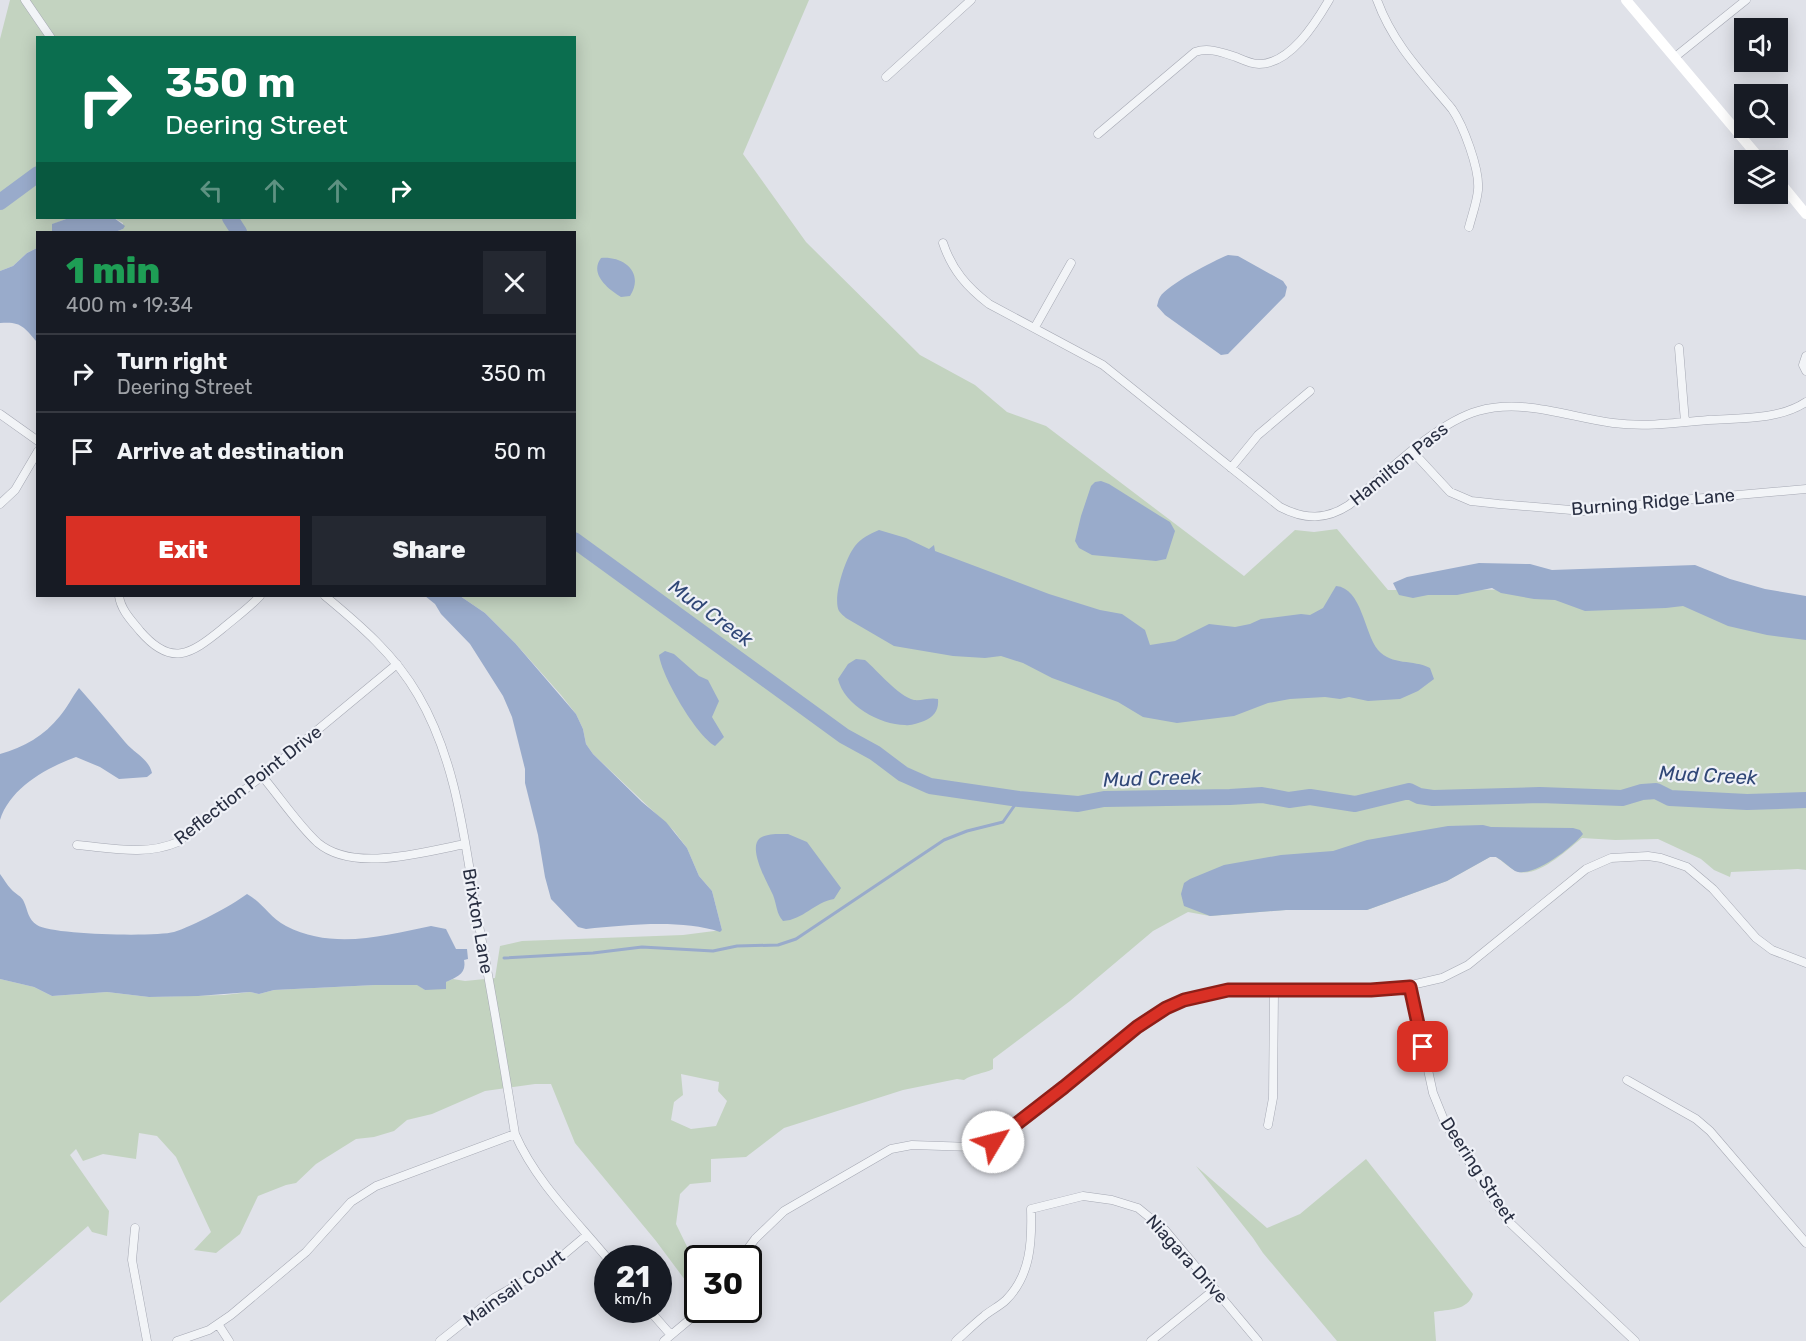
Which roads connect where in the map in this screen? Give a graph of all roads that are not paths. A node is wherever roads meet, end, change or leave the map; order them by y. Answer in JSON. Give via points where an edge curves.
{"nodes":[{"id":1,"x":25,"y":0,"type":"edge"},
{"id":2,"x":971,"y":0,"type":"edge"},
{"id":3,"x":1329,"y":0,"type":"edge"},
{"id":4,"x":1377,"y":0,"type":"edge"},
{"id":5,"x":1626,"y":0,"type":"edge"},
{"id":6,"x":1746,"y":0,"type":"edge"},
{"id":7,"x":50,"y":36,"type":"edge"},
{"id":8,"x":1675,"y":57,"type":"junction"},
{"id":9,"x":886,"y":77,"type":"dead end"},
{"id":10,"x":1098,"y":134,"type":"dead end"},
{"id":11,"x":1753,"y":150,"type":"edge"},
{"id":12,"x":1788,"y":192,"type":"edge"},
{"id":13,"x":1806,"y":214,"type":"edge"},
{"id":14,"x":1469,"y":227,"type":"dead end"},
{"id":15,"x":943,"y":243,"type":"dead end"},
{"id":16,"x":1071,"y":262,"type":"dead end"},
{"id":17,"x":1035,"y":327,"type":"junction"},
{"id":18,"x":1679,"y":348,"type":"dead end"},
{"id":19,"x":1806,"y":356,"type":"edge"},
{"id":20,"x":1806,"y":371,"type":"edge"},
{"id":21,"x":1310,"y":391,"type":"dead end"},
{"id":22,"x":1806,"y":402,"type":"edge"},
{"id":23,"x":0,"y":414,"type":"edge"},
{"id":24,"x":1685,"y":422,"type":"junction"},
{"id":25,"x":36,"y":440,"type":"edge"},
{"id":26,"x":1413,"y":452,"type":"junction"},
{"id":27,"x":36,"y":454,"type":"edge"},
{"id":28,"x":1231,"y":468,"type":"junction"},
{"id":29,"x":1806,"y":489,"type":"edge"},
{"id":30,"x":0,"y":504,"type":"edge"},
{"id":31,"x":119,"y":597,"type":"edge"},
{"id":32,"x":259,"y":597,"type":"edge"},
{"id":33,"x":326,"y":597,"type":"edge"},
{"id":34,"x":397,"y":664,"type":"junction"},
{"id":35,"x":262,"y":776,"type":"junction"},
{"id":36,"x":465,"y":844,"type":"junction"},
{"id":37,"x":77,"y":846,"type":"dead end"},
{"id":38,"x":1806,"y":963,"type":"edge"},
{"id":39,"x":1410,"y":987,"type":"junction"},
{"id":40,"x":1274,"y":991,"type":"junction"},
{"id":41,"x":1628,"y":1080,"type":"dead end"},
{"id":42,"x":1268,"y":1125,"type":"dead end"},
{"id":43,"x":515,"y":1134,"type":"junction"},
{"id":44,"x":135,"y":1228,"type":"dead end"},
{"id":45,"x":587,"y":1235,"type":"junction"},
{"id":46,"x":1806,"y":1243,"type":"edge"},
{"id":47,"x":596,"y":1245,"type":"edge"},
{"id":48,"x":751,"y":1245,"type":"edge"},
{"id":49,"x":1215,"y":1289,"type":"junction"},
{"id":50,"x":657,"y":1323,"type":"edge"},
{"id":51,"x":685,"y":1323,"type":"edge"},
{"id":52,"x":218,"y":1324,"type":"junction"},
{"id":53,"x":667,"y":1338,"type":"edge"},
{"id":54,"x":147,"y":1341,"type":"edge"},
{"id":55,"x":177,"y":1341,"type":"edge"},
{"id":56,"x":230,"y":1341,"type":"edge"},
{"id":57,"x":440,"y":1341,"type":"edge"},
{"id":58,"x":956,"y":1341,"type":"edge"},
{"id":59,"x":1151,"y":1341,"type":"edge"},
{"id":60,"x":1258,"y":1341,"type":"edge"},
{"id":61,"x":1635,"y":1341,"type":"edge"}],
"edges":[{"from":1,"to":7,"type":"street"},
{"from":2,"to":9,"type":"street"},
{"from":3,"to":10,"type":"street","via":[[1313,27],[1282,57],[1259,64],[1212,50],[1195,52]]},
{"from":4,"to":14,"type":"street","via":[[1398,44],[1458,119],[1478,184]]},
{"from":5,"to":8,"type":"street"},
{"from":6,"to":8,"type":"street"},
{"from":8,"to":11,"type":"street"},
{"from":12,"to":13,"type":"street"},
{"from":15,"to":17,"type":"street","name":"Hamilton Pass","via":[[948,260],[969,288],[989,304]]},
{"from":16,"to":17,"type":"street"},
{"from":17,"to":28,"type":"street","name":"Hamilton Pass","via":[[1103,365]]},
{"from":18,"to":24,"type":"street"},
{"from":19,"to":20,"type":"street"},
{"from":21,"to":28,"type":"street","via":[[1258,435]]},
{"from":22,"to":24,"type":"street","name":"Hamilton Pass","via":[[1761,416]]},
{"from":23,"to":25,"type":"street"},
{"from":24,"to":26,"type":"street","name":"Hamilton Pass","via":[[1634,425],[1518,406],[1496,407],[1462,416]]},
{"from":26,"to":28,"type":"street","name":"Hamilton Pass","via":[[1349,505],[1324,517],[1294,515]]},
{"from":26,"to":29,"type":"street","name":"Burning Ridge Lane","via":[[1450,492],[1471,501],[1499,504],[1583,511]]},
{"from":27,"to":30,"type":"street","via":[[15,490]]},
{"from":31,"to":32,"type":"street","via":[[121,606],[149,642],[162,650],[184,653],[201,646]]},
{"from":33,"to":34,"type":"street","name":"Brixton Lane"},
{"from":34,"to":35,"type":"street","name":"Reflection Point Drive"},
{"from":34,"to":36,"type":"street","name":"Brixton Lane","via":[[418,694],[444,749]]},
{"from":35,"to":36,"type":"street","via":[[320,845],[352,859],[371,860]]},
{"from":35,"to":37,"type":"street","name":"Reflection Point Drive","via":[[190,834],[168,846],[137,850]]},
{"from":36,"to":43,"type":"street","name":"Brixton Lane"},
{"from":38,"to":39,"type":"street","via":[[1772,950],[1756,938],[1695,872],[1661,858],[1626,855],[1586,868],[1468,965]]},
{"from":39,"to":40,"type":"street"},
{"from":39,"to":61,"type":"street","name":"Deering Street","via":[[1432,1094],[1461,1151],[1507,1220]]},
{"from":40,"to":42,"type":"street","via":[[1274,1098]]},
{"from":40,"to":48,"type":"street","via":[[1228,990],[1166,1008],[993,1142],[973,1147],[912,1145],[891,1149],[784,1210]]},
{"from":41,"to":46,"type":"street","via":[[1710,1131]]},
{"from":43,"to":45,"type":"street","name":"Brixton Lane","via":[[536,1174]]},
{"from":43,"to":52,"type":"street","via":[[376,1186],[356,1198],[306,1252]]},
{"from":44,"to":54,"type":"street","via":[[132,1260]]},
{"from":45,"to":47,"type":"street","name":"Brixton Lane"},
{"from":45,"to":57,"type":"street","name":"Mainsail Court","via":[[544,1270],[494,1298]]},
{"from":49,"to":58,"type":"street","name":"Niagara Drive","via":[[1165,1230],[1138,1209],[1083,1196],[1031,1209],[1028,1266],[1019,1285],[1006,1301]]},
{"from":49,"to":59,"type":"street"},
{"from":49,"to":60,"type":"street","name":"Niagara Drive"},
{"from":50,"to":53,"type":"street"},
{"from":51,"to":53,"type":"street"},
{"from":52,"to":55,"type":"street"},
{"from":52,"to":56,"type":"street"}]}
